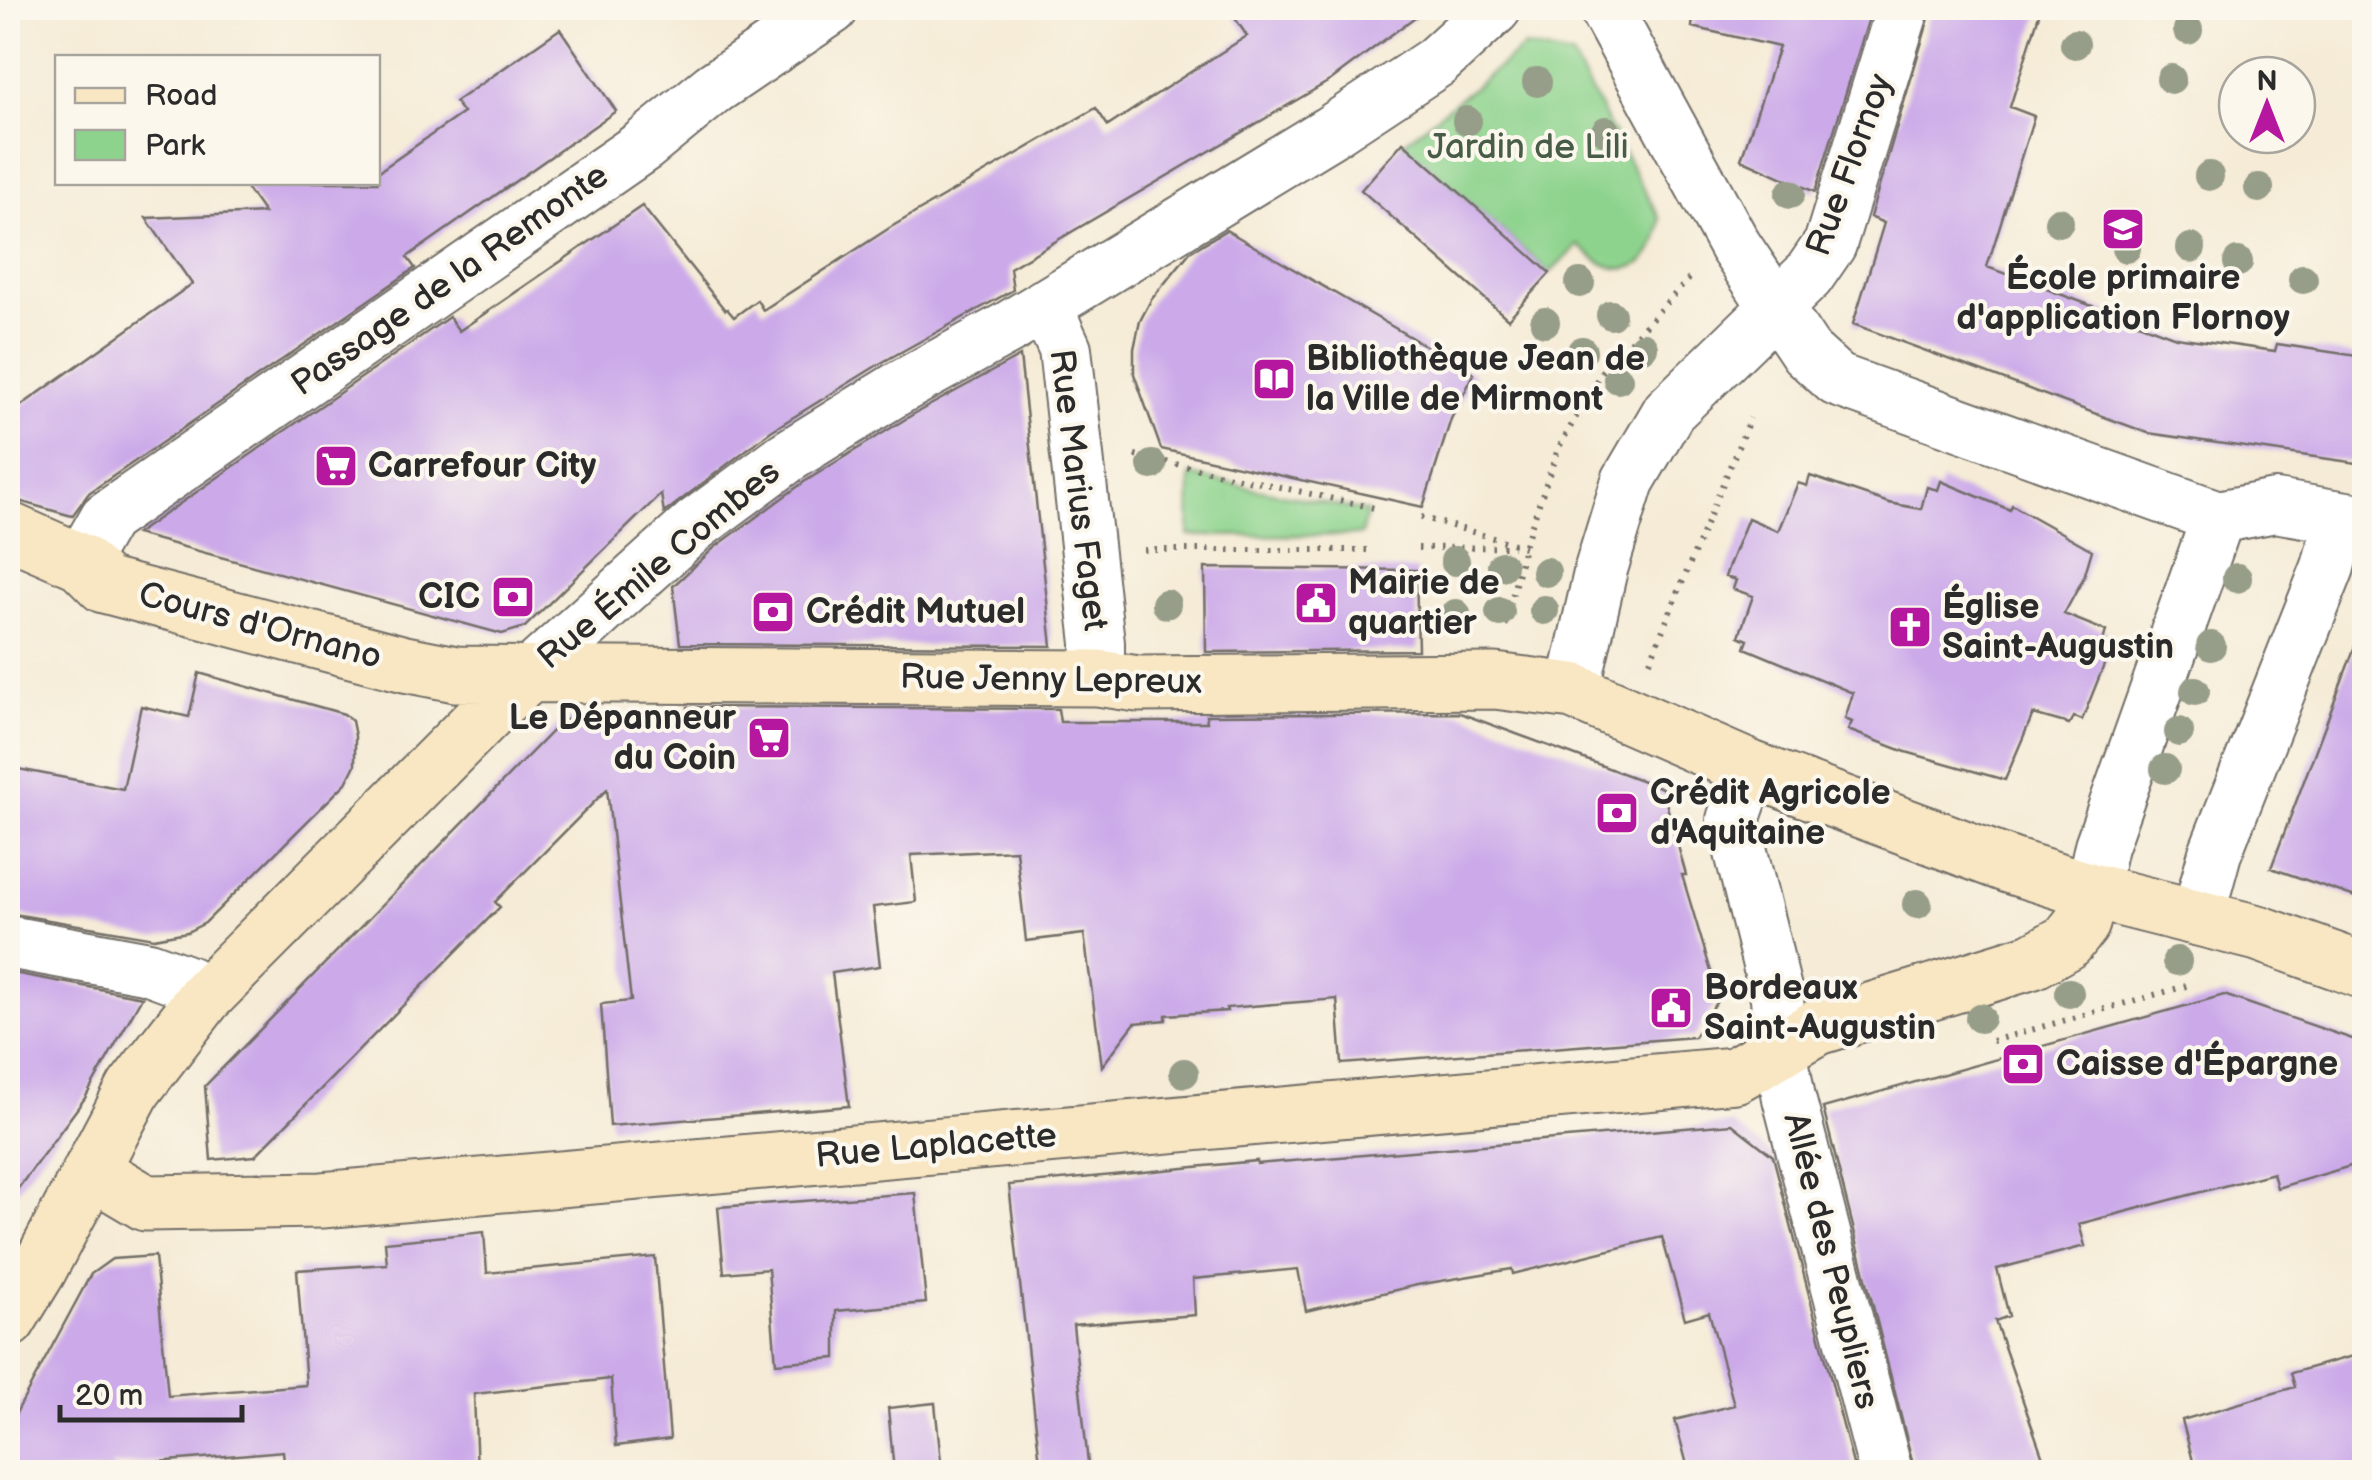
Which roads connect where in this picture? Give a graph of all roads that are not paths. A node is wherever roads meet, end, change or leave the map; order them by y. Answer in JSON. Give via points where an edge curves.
{"nodes":[{"id":1,"x":832,"y":8,"type":"edge"},
{"id":2,"x":1494,"y":8,"type":"edge"},
{"id":3,"x":1605,"y":8,"type":"edge"},
{"id":4,"x":1904,"y":8,"type":"edge"},
{"id":5,"x":1045,"y":306,"type":"junction"},
{"id":6,"x":1774,"y":308,"type":"junction"},
{"id":7,"x":2218,"y":517,"type":"junction"},
{"id":8,"x":2353,"y":519,"type":"edge"},
{"id":9,"x":8,"y":530,"type":"edge"},
{"id":10,"x":81,"y":562,"type":"junction"},
{"id":11,"x":528,"y":675,"type":"junction"},
{"id":12,"x":1098,"y":678,"type":"junction"},
{"id":13,"x":1573,"y":692,"type":"junction"},
{"id":14,"x":1750,"y":769,"type":"junction"},
{"id":15,"x":2091,"y":891,"type":"junction"},
{"id":16,"x":2197,"y":918,"type":"junction"},
{"id":17,"x":8,"y":942,"type":"edge"},
{"id":18,"x":2364,"y":971,"type":"edge"},
{"id":19,"x":204,"y":998,"type":"junction"},
{"id":20,"x":1780,"y":1049,"type":"junction"},
{"id":21,"x":92,"y":1171,"type":"junction"},
{"id":22,"x":8,"y":1320,"type":"edge"},
{"id":23,"x":1886,"y":1472,"type":"edge"}],
"edges":[{"from":1,"to":10,"type":"street","name":"Passage de la Remonte","via":[[106,518]]},
{"from":2,"to":5,"type":"street","name":"Rue Émile Combes","via":[[1436,62],[1391,92]]},
{"from":3,"to":6,"type":"street"},
{"from":4,"to":6,"type":"street","name":"Rue Flornoy","via":[[1830,244]]},
{"from":5,"to":11,"type":"street","name":"Rue Émile Combes","via":[[786,457],[695,526]]},
{"from":5,"to":12,"type":"street","name":"Rue Marius Faget","via":[[1065,349]]},
{"from":6,"to":7,"type":"street","via":[[1806,352],[1838,380]]},
{"from":6,"to":13,"type":"street","name":"Rue Flornoy","via":[[1669,412],[1628,481]]},
{"from":7,"to":8,"type":"street","via":[[2274,506]]},
{"from":7,"to":15,"type":"street"},
{"from":8,"to":16,"type":"street","via":[[2215,854]]},
{"from":9,"to":10,"type":"street","name":"Cours d'Ornano"},
{"from":10,"to":11,"type":"street","name":"Cours d'Ornano","via":[[104,584],[406,664],[456,674]]},
{"from":11,"to":12,"type":"street","name":"Rue Jenny Lepreux"},
{"from":11,"to":19,"type":"street","name":"Rue Émile Combes"},
{"from":12,"to":13,"type":"street","name":"Rue Jenny Lepreux","via":[[1138,684],[1496,681]]},
{"from":13,"to":14,"type":"street","name":"Rue Jenny Lepreux"},
{"from":14,"to":15,"type":"street","name":"Rue Jenny Lepreux"},
{"from":14,"to":20,"type":"street","name":"Allée des Peupliers","via":[[1733,820],[1776,997]]},
{"from":15,"to":16,"type":"street","name":"Rue Jenny Lepreux"},
{"from":15,"to":20,"type":"street","name":"Rue Laplacette","via":[[2082,923],[2068,941],[2033,962],[1818,1026]]},
{"from":16,"to":18,"type":"street","name":"Rue Jenny Lepreux"},
{"from":17,"to":19,"type":"street","via":[[149,968],[187,982]]},
{"from":19,"to":21,"type":"street","name":"Rue Émile Combes","via":[[134,1089]]},
{"from":20,"to":21,"type":"street","name":"Rue Laplacette","via":[[1735,1076],[1680,1082],[322,1200],[146,1203]]},
{"from":20,"to":23,"type":"street","name":"Allée des Peupliers"},
{"from":21,"to":22,"type":"street","name":"Rue Émile Combes"}]}
